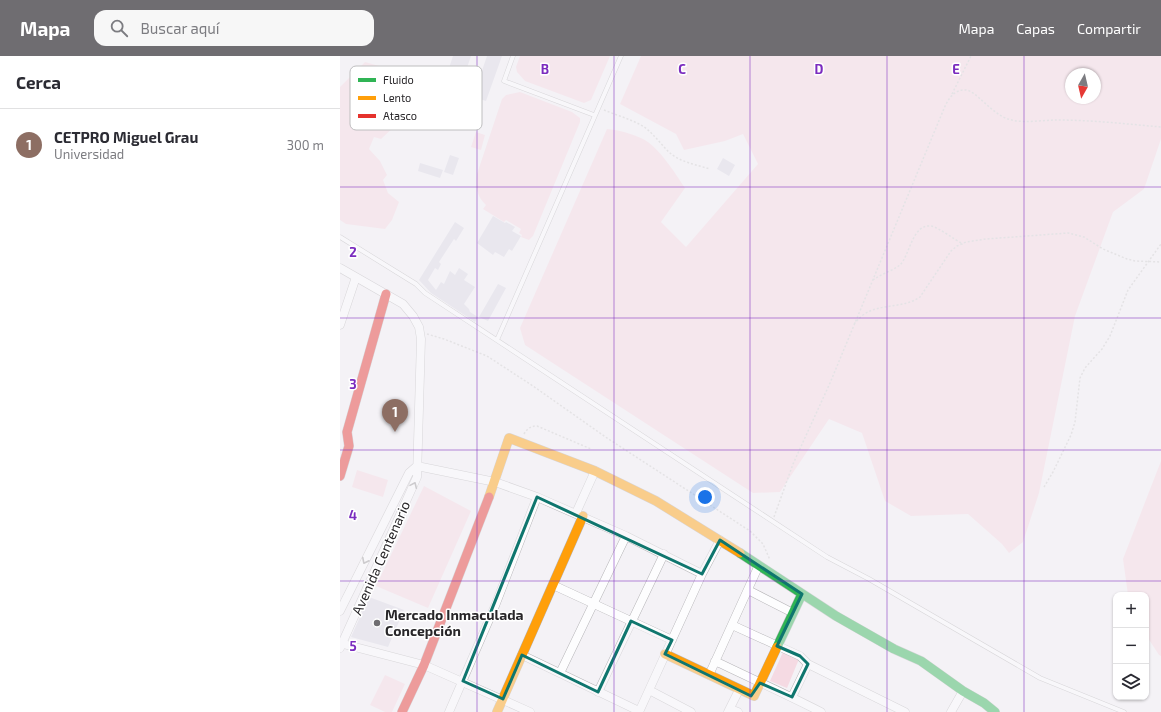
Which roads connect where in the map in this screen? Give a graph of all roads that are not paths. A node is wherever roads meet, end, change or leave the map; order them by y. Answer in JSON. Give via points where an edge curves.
{"nodes":[{"id":1,"x":512,"y":56,"type":"edge"},
{"id":2,"x":621,"y":56,"type":"edge"},
{"id":3,"x":594,"y":115,"type":"junction"},
{"id":4,"x":340,"y":237,"type":"edge"},
{"id":5,"x":340,"y":268,"type":"edge"},
{"id":6,"x":356,"y":277,"type":"junction"},
{"id":7,"x":386,"y":294,"type":"junction"},
{"id":8,"x":340,"y":326,"type":"edge"},
{"id":9,"x":497,"y":340,"type":"junction"},
{"id":10,"x":417,"y":466,"type":"junction"},
{"id":11,"x":595,"y":471,"type":"junction"},
{"id":12,"x":340,"y":476,"type":"edge"},
{"id":13,"x":496,"y":482,"type":"junction"},
{"id":14,"x":537,"y":497,"type":"junction"},
{"id":15,"x":579,"y":515,"type":"junction"},
{"id":16,"x":626,"y":536,"type":"junction"},
{"id":17,"x":720,"y":540,"type":"junction"},
{"id":18,"x":664,"y":554,"type":"junction"},
{"id":19,"x":759,"y":565,"type":"junction"},
{"id":20,"x":702,"y":574,"type":"junction"},
{"id":21,"x":553,"y":585,"type":"junction"},
{"id":22,"x":748,"y":590,"type":"junction"},
{"id":23,"x":802,"y":594,"type":"junction"},
{"id":24,"x":594,"y":603,"type":"junction"},
{"id":25,"x":340,"y":611,"type":"edge"},
{"id":26,"x":793,"y":613,"type":"junction"},
{"id":27,"x":631,"y":621,"type":"junction"},
{"id":28,"x":732,"y":625,"type":"junction"},
{"id":29,"x":672,"y":640,"type":"junction"},
{"id":30,"x":341,"y":645,"type":"edge"},
{"id":31,"x":777,"y":646,"type":"junction"},
{"id":32,"x":665,"y":654,"type":"junction"},
{"id":33,"x":522,"y":655,"type":"junction"},
{"id":34,"x":715,"y":661,"type":"junction"},
{"id":35,"x":808,"y":664,"type":"junction"},
{"id":36,"x":424,"y":665,"type":"junction"},
{"id":37,"x":560,"y":673,"type":"junction"},
{"id":38,"x":709,"y":675,"type":"junction"},
{"id":39,"x":463,"y":681,"type":"junction"},
{"id":40,"x":760,"y":683,"type":"junction"},
{"id":41,"x":649,"y":690,"type":"junction"},
{"id":42,"x":738,"y":690,"type":"junction"},
{"id":43,"x":963,"y":691,"type":"junction"},
{"id":44,"x":598,"y":692,"type":"junction"},
{"id":45,"x":792,"y":697,"type":"junction"},
{"id":46,"x":503,"y":699,"type":"junction"},
{"id":47,"x":729,"y":710,"type":"edge"},
{"id":48,"x":402,"y":712,"type":"edge"},
{"id":49,"x":449,"y":712,"type":"edge"},
{"id":50,"x":497,"y":712,"type":"edge"},
{"id":51,"x":530,"y":712,"type":"edge"},
{"id":52,"x":639,"y":712,"type":"edge"},
{"id":53,"x":691,"y":712,"type":"edge"},
{"id":54,"x":738,"y":712,"type":"edge"},
{"id":55,"x":821,"y":712,"type":"edge"},
{"id":56,"x":905,"y":712,"type":"edge"},
{"id":57,"x":951,"y":712,"type":"edge"},
{"id":58,"x":995,"y":712,"type":"edge"},
{"id":59,"x":1124,"y":712,"type":"edge"}],
"edges":[{"from":1,"to":3,"type":"lane","via":[[504,81]]},
{"from":2,"to":3,"type":"lane"},
{"from":3,"to":9,"type":"lane"},
{"from":4,"to":9,"type":"lane","via":[[416,284],[425,294]]},
{"from":5,"to":6,"type":"street"},
{"from":6,"to":7,"type":"street"},
{"from":6,"to":8,"type":"street"},
{"from":7,"to":10,"type":"street","name":"Avenida Centenario","via":[[403,304],[413,316],[420,332]]},
{"from":7,"to":12,"type":"street","via":[[347,432],[349,446]]},
{"from":9,"to":59,"type":"lane","via":[[826,557],[870,579],[1040,678]]},
{"from":10,"to":13,"type":"street"},
{"from":10,"to":25,"type":"street","one_way":true,"via":[[409,473]]},
{"from":30,"to":10,"type":"street","name":"Avenida Centenario","one_way":true,"via":[[418,477]]},
{"from":11,"to":13,"type":"street","via":[[509,438]]},
{"from":11,"to":15,"type":"street"},
{"from":11,"to":17,"type":"street","via":[[656,500]]},
{"from":13,"to":14,"type":"street"},
{"from":13,"to":36,"type":"street"},
{"from":14,"to":15,"type":"street"},
{"from":14,"to":39,"type":"street"},
{"from":15,"to":16,"type":"street"},
{"from":15,"to":21,"type":"street"},
{"from":16,"to":18,"type":"street"},
{"from":16,"to":24,"type":"street"},
{"from":17,"to":19,"type":"street"},
{"from":17,"to":20,"type":"street"},
{"from":18,"to":20,"type":"street"},
{"from":18,"to":27,"type":"street"},
{"from":19,"to":22,"type":"street"},
{"from":19,"to":23,"type":"street"},
{"from":20,"to":29,"type":"street"},
{"from":21,"to":24,"type":"street"},
{"from":21,"to":33,"type":"street"},
{"from":22,"to":26,"type":"street"},
{"from":22,"to":28,"type":"street"},
{"from":23,"to":26,"type":"street"},
{"from":23,"to":43,"type":"street","via":[[865,633],[921,660]]},
{"from":24,"to":27,"type":"street"},
{"from":24,"to":37,"type":"street"},
{"from":26,"to":31,"type":"street"},
{"from":27,"to":29,"type":"street"},
{"from":27,"to":44,"type":"street"},
{"from":28,"to":31,"type":"street"},
{"from":28,"to":34,"type":"street"},
{"from":29,"to":32,"type":"street"},
{"from":30,"to":36,"type":"street"},
{"from":31,"to":35,"type":"street","via":[[800,656]]},
{"from":31,"to":40,"type":"street"},
{"from":32,"to":38,"type":"street"},
{"from":32,"to":41,"type":"street"},
{"from":33,"to":37,"type":"street"},
{"from":33,"to":46,"type":"street"},
{"from":34,"to":38,"type":"street"},
{"from":34,"to":40,"type":"street"},
{"from":35,"to":45,"type":"street"},
{"from":35,"to":56,"type":"street"},
{"from":36,"to":39,"type":"street"},
{"from":36,"to":48,"type":"street"},
{"from":37,"to":44,"type":"street"},
{"from":38,"to":42,"type":"street"},
{"from":39,"to":46,"type":"street"},
{"from":39,"to":49,"type":"street"},
{"from":40,"to":42,"type":"street","via":[[754,696]]},
{"from":40,"to":45,"type":"street"},
{"from":41,"to":52,"type":"street"},
{"from":41,"to":53,"type":"street"},
{"from":42,"to":47,"type":"street"},
{"from":43,"to":57,"type":"street"},
{"from":43,"to":58,"type":"street"},
{"from":44,"to":52,"type":"street"},
{"from":45,"to":55,"type":"street"},
{"from":46,"to":50,"type":"street"},
{"from":46,"to":51,"type":"street"},
{"from":47,"to":54,"type":"street"}]}
